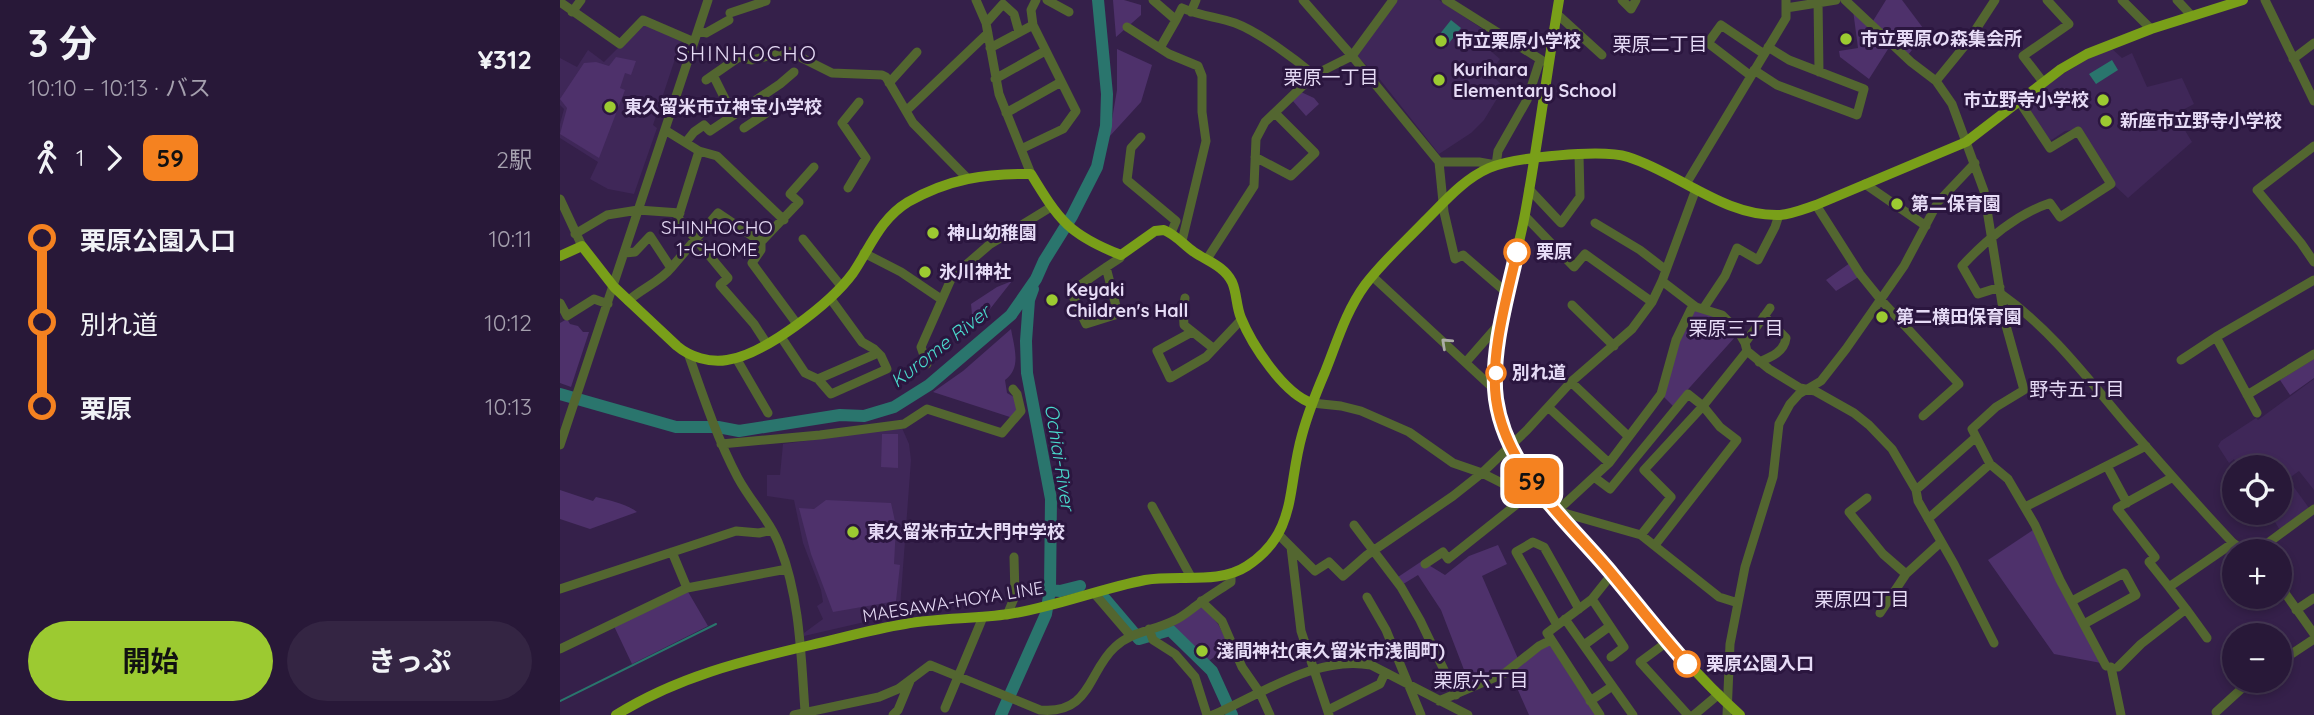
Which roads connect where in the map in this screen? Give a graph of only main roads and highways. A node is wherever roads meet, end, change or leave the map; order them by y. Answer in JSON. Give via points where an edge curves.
{"nodes":[{"id":1,"x":1559,"y":0,"type":"edge"},
{"id":2,"x":2243,"y":0,"type":"edge"},
{"id":3,"x":1534,"y":159,"type":"junction"},
{"id":4,"x":560,"y":256,"type":"edge"},
{"id":5,"x":1312,"y":402,"type":"junction"},
{"id":6,"x":1727,"y":709,"type":"edge"},
{"id":7,"x":616,"y":715,"type":"edge"},
{"id":8,"x":1740,"y":715,"type":"edge"}],
"edges":[{"from":1,"to":3,"type":"main road","via":[[1544,61]]},
{"from":2,"to":3,"type":"main road","via":[[2081,57],[1966,142],[1816,205],[1779,215],[1745,210],[1628,157],[1606,153]]},
{"from":3,"to":5,"type":"main road","name":"MAESAWA-HOYA LINE","via":[[1496,165],[1464,183],[1372,276],[1349,311]]},
{"from":3,"to":6,"type":"main road","via":[[1502,320],[1495,390],[1500,420],[1510,447],[1531,479],[1667,642],[1719,694]]},
{"from":4,"to":5,"type":"main road","via":[[582,246],[614,287],[688,353],[713,361],[736,358],[780,337],[830,298],[853,273],[877,232],[908,203],[967,178],[1031,174],[1073,232],[1121,255],[1164,230],[1218,266],[1232,282],[1241,320],[1261,355],[1279,378],[1303,400]]},
{"from":5,"to":7,"type":"main road","name":"MAESAWA-HOYA LINE","via":[[1279,535],[1270,549],[1240,571],[1149,579],[1007,615],[906,624],[800,647],[704,672],[661,689]]},
{"from":6,"to":8,"type":"main road"}]}
